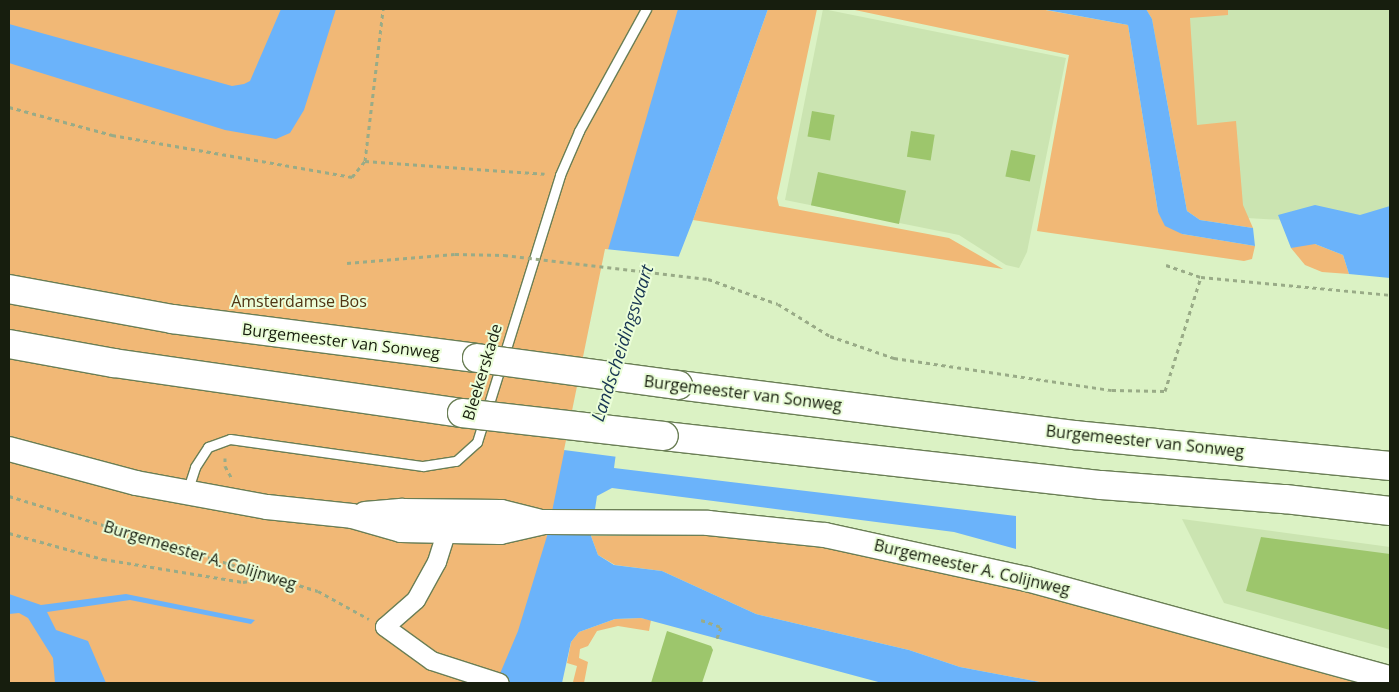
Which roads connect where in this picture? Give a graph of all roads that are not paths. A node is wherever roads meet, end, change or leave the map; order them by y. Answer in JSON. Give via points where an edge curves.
{"nodes":[{"id":1,"x":646,"y":9,"type":"edge"},
{"id":2,"x":9,"y":289,"type":"edge"},
{"id":3,"x":9,"y":344,"type":"edge"},
{"id":4,"x":9,"y":449,"type":"edge"},
{"id":5,"x":1390,"y":466,"type":"edge"},
{"id":6,"x":187,"y":492,"type":"junction"},
{"id":7,"x":1390,"y":510,"type":"edge"},
{"id":8,"x":450,"y":522,"type":"junction"},
{"id":9,"x":1390,"y":678,"type":"edge"},
{"id":10,"x":500,"y":683,"type":"edge"}],
"edges":[{"from":1,"to":6,"type":"lane","name":"Bleekerskade","via":[[579,131],[560,175],[477,442],[456,461],[423,466],[230,439],[208,447],[195,467]]},
{"from":2,"to":5,"type":"highway","name":"Burgemeester van Sonweg","bridge":true,"via":[[172,319],[678,385],[1064,433]]},
{"from":3,"to":7,"type":"highway","bridge":true,"via":[[462,413],[1101,485],[1285,498]]},
{"from":4,"to":6,"type":"street","name":"Burgemeester A. Colijnweg","via":[[136,483]]},
{"from":6,"to":8,"type":"street","name":"Burgemeester A. Colijnweg","via":[[267,507],[352,516],[403,510]]},
{"from":8,"to":9,"type":"street","name":"Burgemeester A. Colijnweg","via":[[501,512],[544,522],[708,523],[759,527],[898,548],[1027,578]]},
{"from":8,"to":10,"type":"street","via":[[437,562],[416,600],[385,627],[432,661]]}]}
